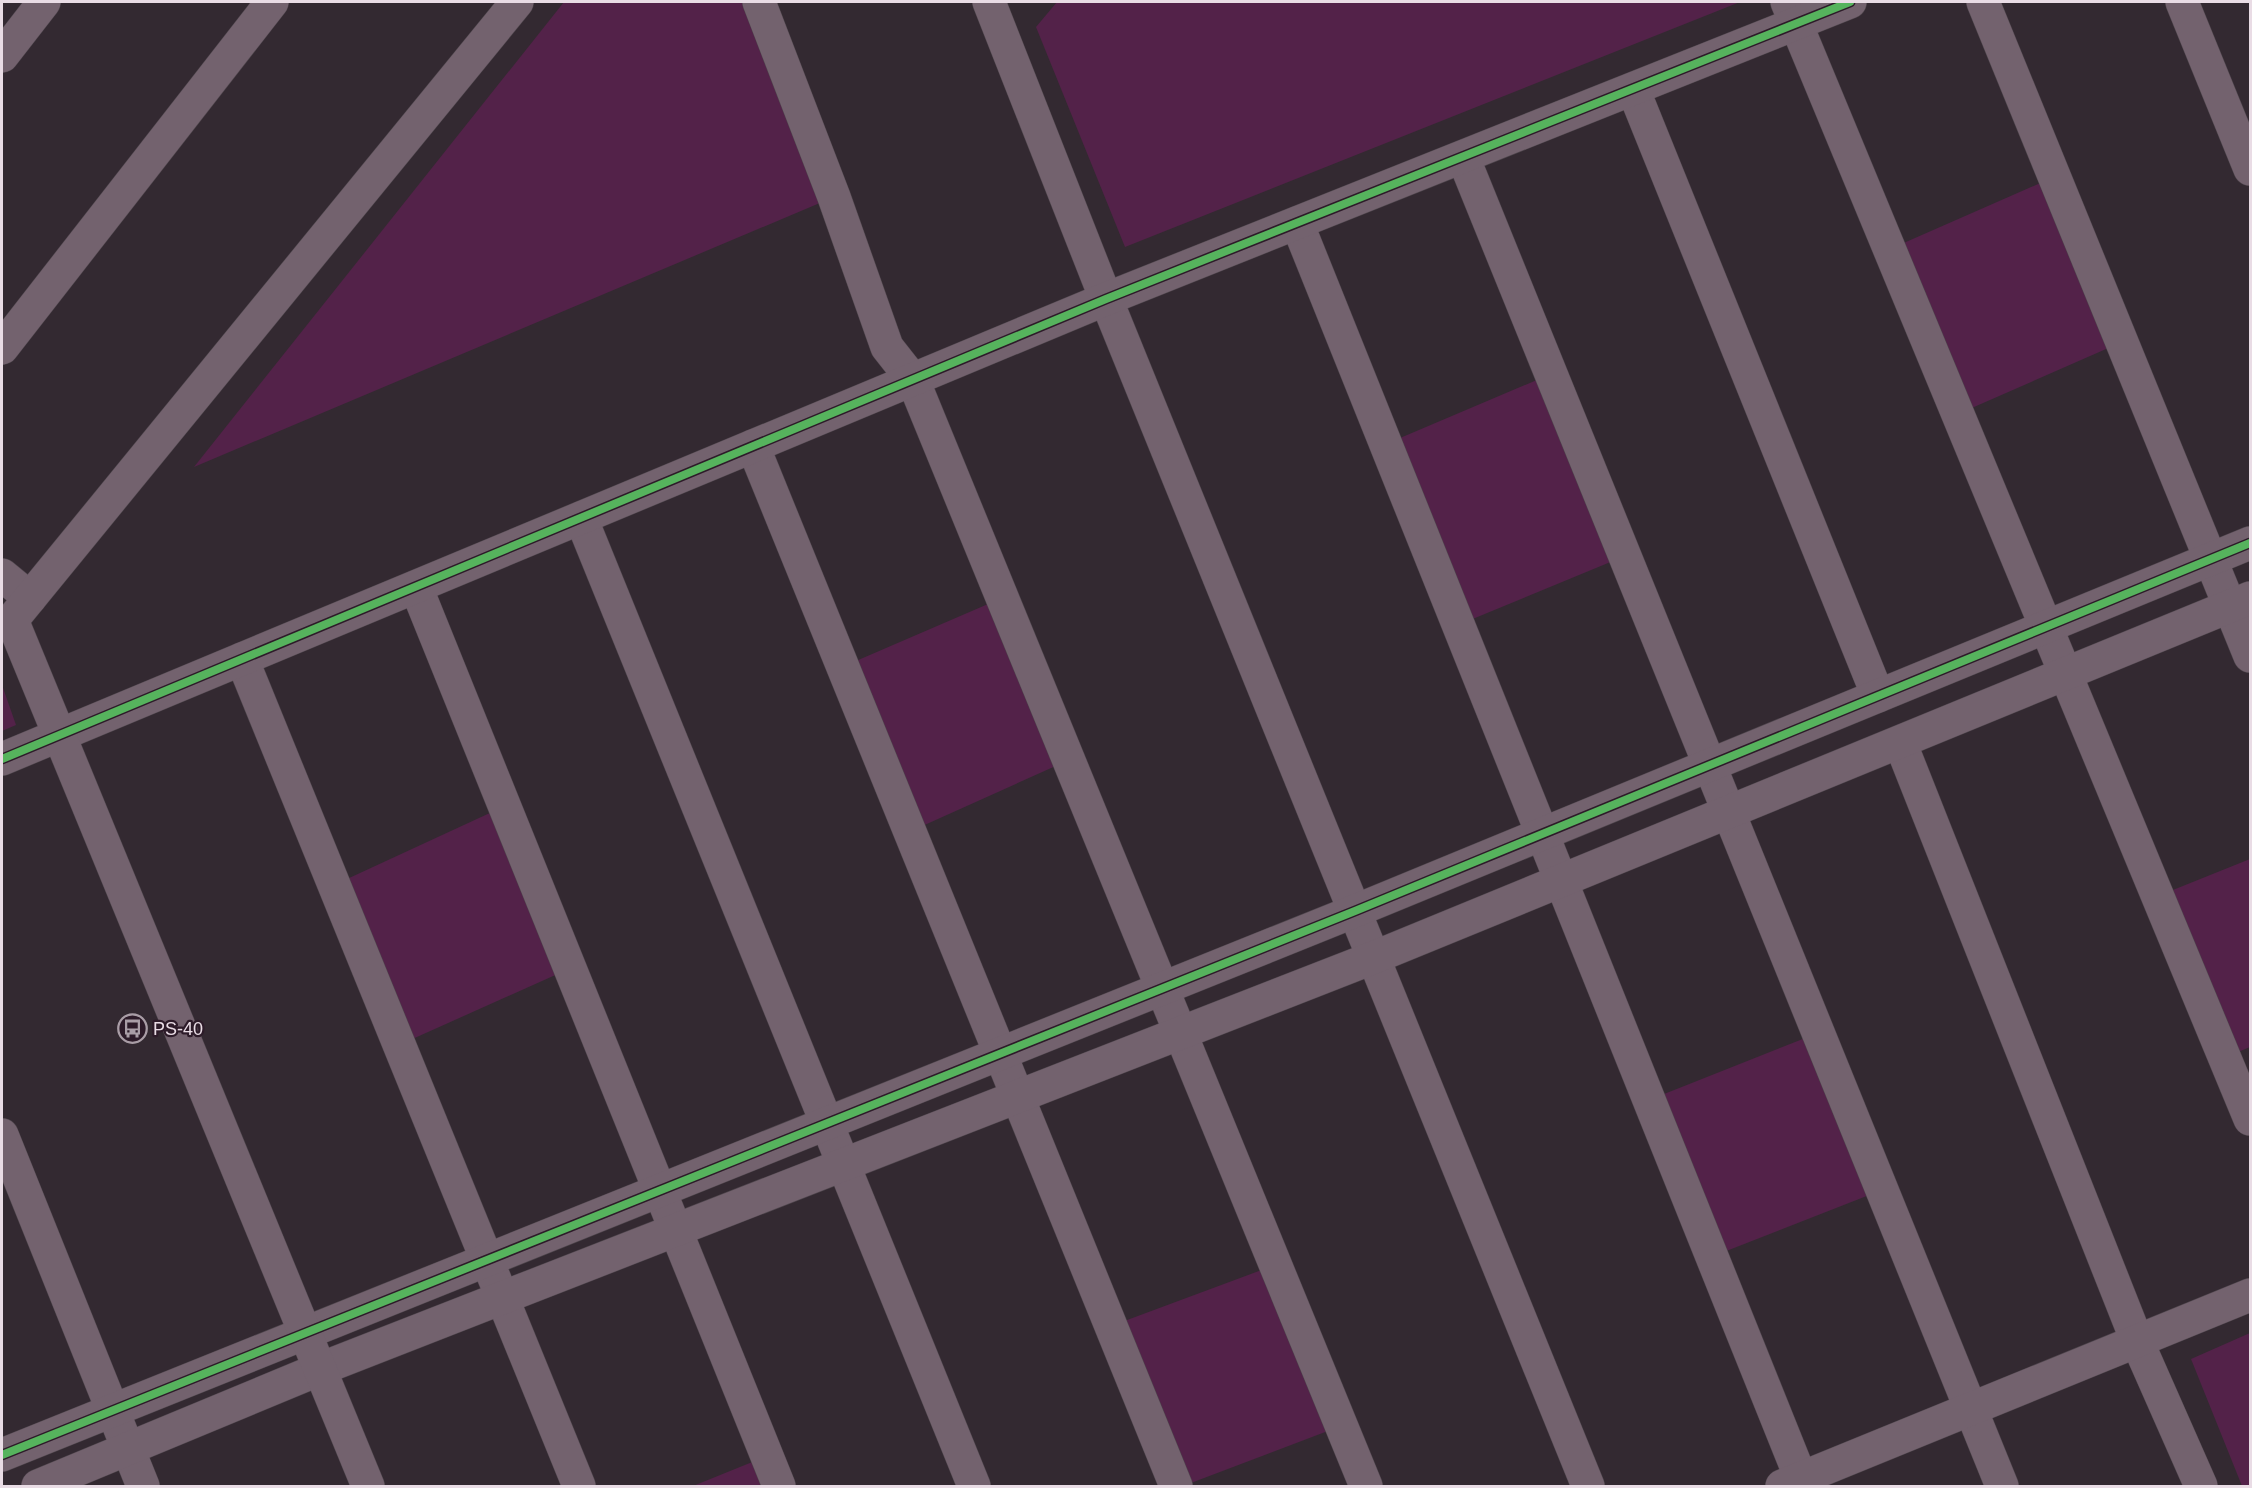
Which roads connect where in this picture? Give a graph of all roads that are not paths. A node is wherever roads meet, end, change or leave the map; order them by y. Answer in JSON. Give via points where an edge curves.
{"nodes":[{"id":1,"x":44,"y":2,"type":"edge"},
{"id":2,"x":272,"y":2,"type":"edge"},
{"id":3,"x":517,"y":2,"type":"edge"},
{"id":4,"x":759,"y":2,"type":"edge"},
{"id":5,"x":1850,"y":2,"type":"edge"},
{"id":6,"x":1983,"y":2,"type":"edge"},
{"id":7,"x":2182,"y":2,"type":"edge"},
{"id":8,"x":1002,"y":10,"type":"edge"},
{"id":9,"x":1792,"y":12,"type":"edge"},
{"id":10,"x":2,"y":56,"type":"edge"},
{"id":11,"x":1633,"y":88,"type":"junction"},
{"id":12,"x":1463,"y":157,"type":"junction"},
{"id":13,"x":2250,"y":169,"type":"edge"},
{"id":14,"x":1297,"y":223,"type":"junction"},
{"id":15,"x":1106,"y":299,"type":"junction"},
{"id":16,"x":2,"y":348,"type":"edge"},
{"id":17,"x":914,"y":380,"type":"junction"},
{"id":18,"x":753,"y":447,"type":"junction"},
{"id":19,"x":581,"y":518,"type":"junction"},
{"id":20,"x":2250,"y":543,"type":"edge"},
{"id":21,"x":2211,"y":560,"type":"junction"},
{"id":22,"x":2,"y":575,"type":"edge"},
{"id":23,"x":416,"y":587,"type":"junction"},
{"id":24,"x":30,"y":598,"type":"junction"},
{"id":25,"x":2240,"y":602,"type":"edge"},
{"id":26,"x":2047,"y":627,"type":"junction"},
{"id":27,"x":2250,"y":656,"type":"edge"},
{"id":28,"x":242,"y":659,"type":"junction"},
{"id":29,"x":2066,"y":673,"type":"junction"},
{"id":30,"x":1878,"y":696,"type":"junction"},
{"id":31,"x":59,"y":736,"type":"junction"},
{"id":32,"x":1900,"y":742,"type":"junction"},
{"id":33,"x":2,"y":759,"type":"edge"},
{"id":34,"x":1709,"y":766,"type":"junction"},
{"id":35,"x":1729,"y":812,"type":"junction"},
{"id":36,"x":1542,"y":834,"type":"junction"},
{"id":37,"x":1561,"y":881,"type":"junction"},
{"id":38,"x":1355,"y":911,"type":"junction"},
{"id":39,"x":1375,"y":957,"type":"junction"},
{"id":40,"x":1162,"y":988,"type":"junction"},
{"id":41,"x":1180,"y":1033,"type":"junction"},
{"id":42,"x":1000,"y":1054,"type":"junction"},
{"id":43,"x":1017,"y":1097,"type":"junction"},
{"id":44,"x":2250,"y":1119,"type":"edge"},
{"id":45,"x":827,"y":1124,"type":"junction"},
{"id":46,"x":2,"y":1136,"type":"edge"},
{"id":47,"x":843,"y":1164,"type":"junction"},
{"id":48,"x":659,"y":1191,"type":"junction"},
{"id":49,"x":675,"y":1230,"type":"junction"},
{"id":50,"x":488,"y":1261,"type":"junction"},
{"id":51,"x":2250,"y":1295,"type":"edge"},
{"id":52,"x":502,"y":1298,"type":"junction"},
{"id":53,"x":306,"y":1334,"type":"junction"},
{"id":54,"x":2137,"y":1341,"type":"junction"},
{"id":55,"x":320,"y":1369,"type":"junction"},
{"id":56,"x":1971,"y":1409,"type":"junction"},
{"id":57,"x":113,"y":1411,"type":"junction"},
{"id":58,"x":128,"y":1449,"type":"junction"},
{"id":59,"x":2,"y":1455,"type":"edge"},
{"id":60,"x":1795,"y":1484,"type":"edge"},
{"id":61,"x":38,"y":1486,"type":"edge"},
{"id":62,"x":143,"y":1486,"type":"edge"},
{"id":63,"x":368,"y":1486,"type":"edge"},
{"id":64,"x":579,"y":1486,"type":"edge"},
{"id":65,"x":779,"y":1486,"type":"edge"},
{"id":66,"x":974,"y":1486,"type":"edge"},
{"id":67,"x":1176,"y":1486,"type":"edge"},
{"id":68,"x":1366,"y":1486,"type":"edge"},
{"id":69,"x":1588,"y":1486,"type":"edge"},
{"id":70,"x":2002,"y":1486,"type":"edge"},
{"id":71,"x":2201,"y":1486,"type":"edge"}],
"edges":[{"from":1,"to":10,"type":"street"},
{"from":2,"to":16,"type":"street"},
{"from":3,"to":24,"type":"street"},
{"from":4,"to":17,"type":"street","via":[[887,347]]},
{"from":5,"to":9,"type":"street"},
{"from":6,"to":21,"type":"street"},
{"from":7,"to":13,"type":"street"},
{"from":8,"to":15,"type":"street"},
{"from":9,"to":11,"type":"street"},
{"from":9,"to":26,"type":"street"},
{"from":11,"to":12,"type":"street"},
{"from":11,"to":30,"type":"street"},
{"from":12,"to":14,"type":"street"},
{"from":12,"to":34,"type":"street"},
{"from":14,"to":15,"type":"street"},
{"from":14,"to":36,"type":"street"},
{"from":15,"to":17,"type":"street"},
{"from":15,"to":38,"type":"street"},
{"from":17,"to":18,"type":"street"},
{"from":17,"to":40,"type":"street"},
{"from":18,"to":19,"type":"street"},
{"from":18,"to":42,"type":"street"},
{"from":19,"to":23,"type":"street"},
{"from":19,"to":45,"type":"street"},
{"from":20,"to":21,"type":"street"},
{"from":21,"to":25,"type":"street"},
{"from":21,"to":26,"type":"street"},
{"from":22,"to":24,"type":"street"},
{"from":23,"to":28,"type":"street"},
{"from":23,"to":48,"type":"street"},
{"from":24,"to":31,"type":"street","via":[[12,620]]},
{"from":25,"to":27,"type":"street"},
{"from":25,"to":29,"type":"street"},
{"from":26,"to":29,"type":"street"},
{"from":26,"to":30,"type":"street"},
{"from":28,"to":31,"type":"street"},
{"from":28,"to":50,"type":"street"},
{"from":29,"to":32,"type":"street"},
{"from":29,"to":44,"type":"street"},
{"from":30,"to":34,"type":"street"},
{"from":31,"to":33,"type":"street"},
{"from":31,"to":53,"type":"street"},
{"from":32,"to":35,"type":"street"},
{"from":32,"to":54,"type":"street"},
{"from":34,"to":35,"type":"street"},
{"from":34,"to":36,"type":"street"},
{"from":35,"to":37,"type":"street"},
{"from":35,"to":56,"type":"street"},
{"from":36,"to":37,"type":"street"},
{"from":36,"to":38,"type":"street"},
{"from":37,"to":39,"type":"street"},
{"from":37,"to":60,"type":"street"},
{"from":38,"to":39,"type":"street"},
{"from":38,"to":40,"type":"street"},
{"from":39,"to":41,"type":"street"},
{"from":39,"to":69,"type":"street"},
{"from":40,"to":41,"type":"street"},
{"from":40,"to":42,"type":"street"},
{"from":41,"to":43,"type":"street"},
{"from":41,"to":68,"type":"street"},
{"from":42,"to":43,"type":"street"},
{"from":42,"to":45,"type":"street"},
{"from":43,"to":47,"type":"street"},
{"from":43,"to":67,"type":"street"},
{"from":45,"to":47,"type":"street"},
{"from":45,"to":48,"type":"street"},
{"from":46,"to":57,"type":"street"},
{"from":47,"to":49,"type":"street"},
{"from":47,"to":66,"type":"street"},
{"from":48,"to":49,"type":"street"},
{"from":48,"to":50,"type":"street"},
{"from":49,"to":52,"type":"street"},
{"from":49,"to":65,"type":"street"},
{"from":50,"to":52,"type":"street"},
{"from":50,"to":53,"type":"street"},
{"from":51,"to":54,"type":"street"},
{"from":52,"to":55,"type":"street"},
{"from":52,"to":64,"type":"street"},
{"from":53,"to":55,"type":"street"},
{"from":53,"to":57,"type":"street"},
{"from":54,"to":56,"type":"street"},
{"from":54,"to":71,"type":"street"},
{"from":55,"to":58,"type":"street"},
{"from":55,"to":63,"type":"street"},
{"from":56,"to":60,"type":"street"},
{"from":56,"to":70,"type":"street"},
{"from":57,"to":58,"type":"street"},
{"from":57,"to":59,"type":"street"},
{"from":58,"to":61,"type":"street"},
{"from":58,"to":62,"type":"street"}]}
